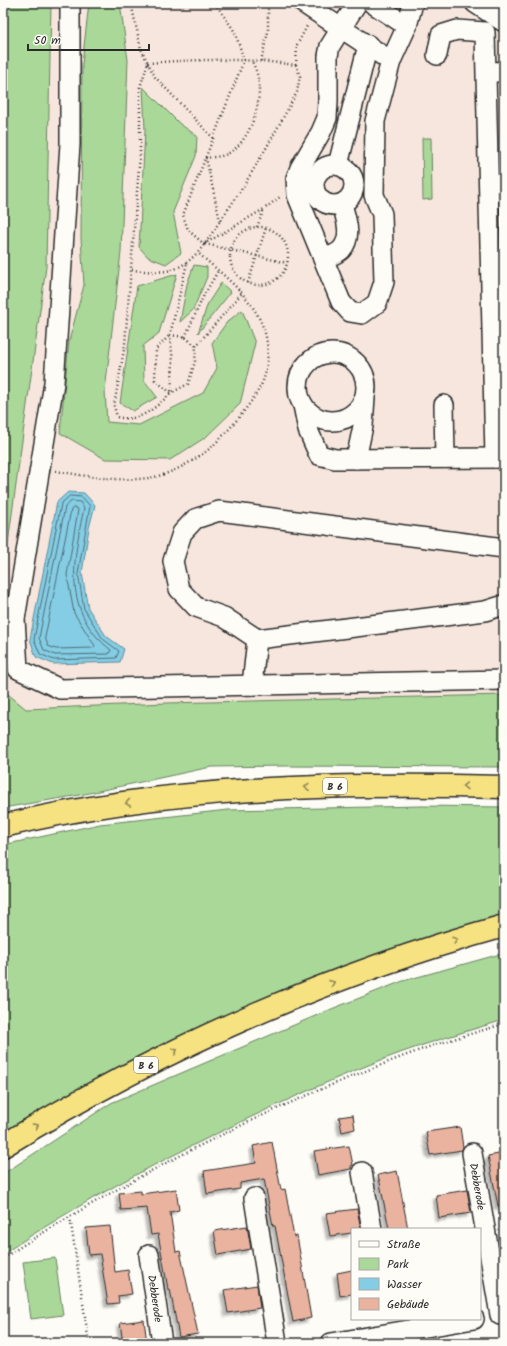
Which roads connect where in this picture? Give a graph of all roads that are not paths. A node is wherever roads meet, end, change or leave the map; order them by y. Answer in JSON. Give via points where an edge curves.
{"nodes":[{"id":1,"x":70,"y":3,"type":"edge"},
{"id":2,"x":357,"y":3,"type":"edge"},
{"id":3,"x":372,"y":3,"type":"edge"},
{"id":4,"x":413,"y":3,"type":"edge"},
{"id":5,"x":309,"y":7,"type":"edge"},
{"id":6,"x":481,"y":7,"type":"edge"},
{"id":7,"x":504,"y":22,"type":"edge"},
{"id":8,"x":407,"y":26,"type":"junction"},
{"id":9,"x":341,"y":28,"type":"junction"},
{"id":10,"x":484,"y":32,"type":"junction"},
{"id":11,"x":368,"y":45,"type":"junction"},
{"id":12,"x":437,"y":55,"type":"dead end"},
{"id":13,"x":392,"y":61,"type":"junction"},
{"id":14,"x":495,"y":72,"type":"edge"},
{"id":15,"x":306,"y":158,"type":"junction"},
{"id":16,"x":338,"y":165,"type":"junction"},
{"id":17,"x":319,"y":172,"type":"junction"},
{"id":18,"x":374,"y":180,"type":"junction"},
{"id":19,"x":355,"y":183,"type":"junction"},
{"id":20,"x":321,"y":200,"type":"junction"},
{"id":21,"x":342,"y":204,"type":"junction"},
{"id":22,"x":302,"y":207,"type":"junction"},
{"id":23,"x":323,"y":259,"type":"junction"},
{"id":24,"x":366,"y":395,"type":"junction"},
{"id":25,"x":444,"y":405,"type":"dead end"},
{"id":26,"x":304,"y":406,"type":"junction"},
{"id":27,"x":445,"y":458,"type":"junction"},
{"id":28,"x":499,"y":458,"type":"edge"},
{"id":29,"x":356,"y":459,"type":"junction"},
{"id":30,"x":504,"y":548,"type":"edge"},
{"id":31,"x":504,"y":605,"type":"edge"},
{"id":32,"x":257,"y":639,"type":"junction"},
{"id":33,"x":504,"y":680,"type":"edge"},
{"id":34,"x":252,"y":685,"type":"junction"},
{"id":35,"x":504,"y":787,"type":"edge"},
{"id":36,"x":3,"y":826,"type":"edge"},
{"id":37,"x":504,"y":926,"type":"edge"},
{"id":38,"x":3,"y":1146,"type":"edge"},
{"id":39,"x":472,"y":1153,"type":"dead end"},
{"id":40,"x":362,"y":1172,"type":"dead end"},
{"id":41,"x":254,"y":1198,"type":"dead end"},
{"id":42,"x":372,"y":1228,"type":"edge"},
{"id":43,"x":149,"y":1255,"type":"dead end"},
{"id":44,"x":502,"y":1315,"type":"edge"},
{"id":45,"x":481,"y":1318,"type":"edge"},
{"id":46,"x":462,"y":1320,"type":"edge"},
{"id":47,"x":388,"y":1326,"type":"edge"},
{"id":48,"x":162,"y":1343,"type":"edge"},
{"id":49,"x":277,"y":1343,"type":"edge"},
{"id":50,"x":331,"y":1343,"type":"edge"}],
"edges":[{"from":1,"to":34,"type":"street","via":[[70,144],[54,383],[15,618],[18,669],[60,689]]},
{"from":2,"to":9,"type":"street"},
{"from":3,"to":8,"type":"street"},
{"from":4,"to":8,"type":"street"},
{"from":5,"to":9,"type":"street"},
{"from":6,"to":7,"type":"street"},
{"from":6,"to":10,"type":"street"},
{"from":8,"to":13,"type":"street"},
{"from":9,"to":11,"type":"street"},
{"from":9,"to":15,"type":"street","via":[[330,46],[328,56],[327,118]]},
{"from":10,"to":12,"type":"street","via":[[457,30],[441,35]]},
{"from":10,"to":14,"type":"street"},
{"from":11,"to":13,"type":"street"},
{"from":11,"to":16,"type":"street"},
{"from":13,"to":18,"type":"street","via":[[375,121]]},
{"from":14,"to":28,"type":"street"},
{"from":15,"to":17,"type":"street"},
{"from":15,"to":22,"type":"street","via":[[296,178],[297,195]]},
{"from":16,"to":17,"type":"street","via":[[328,166]]},
{"from":16,"to":19,"type":"street","via":[[350,172]]},
{"from":17,"to":20,"type":"street","via":[[315,189]]},
{"from":18,"to":19,"type":"street"},
{"from":18,"to":23,"type":"street","via":[[374,195],[382,214],[384,282],[377,303],[362,314],[350,312],[341,302]]},
{"from":19,"to":21,"type":"street","via":[[352,196]]},
{"from":20,"to":21,"type":"street","via":[[331,205]]},
{"from":20,"to":22,"type":"street"},
{"from":21,"to":23,"type":"street","via":[[348,224],[347,240],[340,251]]},
{"from":22,"to":23,"type":"street"},
{"from":24,"to":26,"type":"street","via":[[361,406],[344,420],[321,420]]},
{"from":24,"to":26,"type":"street","via":[[365,379],[357,364],[349,357],[327,354],[316,357],[301,373],[299,395]]},
{"from":24,"to":29,"type":"street"},
{"from":25,"to":27,"type":"street"},
{"from":26,"to":29,"type":"street","via":[[308,430],[319,455],[335,459]]},
{"from":27,"to":28,"type":"street"},
{"from":27,"to":29,"type":"street"},
{"from":30,"to":32,"type":"street","via":[[218,511],[195,519],[182,533],[173,561],[179,589],[196,607],[224,617]]},
{"from":31,"to":32,"type":"street","via":[[485,611]]},
{"from":32,"to":34,"type":"street"},
{"from":33,"to":34,"type":"street"},
{"from":35,"to":36,"type":"highway","number":"B 6","one_way":true,"via":[[311,786],[236,791],[84,809]]},
{"from":38,"to":37,"type":"highway","number":"B 6","one_way":true,"via":[[124,1076],[296,996],[383,963]]},
{"from":39,"to":44,"type":"street","name":"Debberode"},
{"from":40,"to":42,"type":"street"},
{"from":41,"to":49,"type":"street"},
{"from":43,"to":48,"type":"street","name":"Debberode"},
{"from":44,"to":45,"type":"street","name":"Debberode"},
{"from":46,"to":47,"type":"street"},
{"from":47,"to":50,"type":"street"}]}
